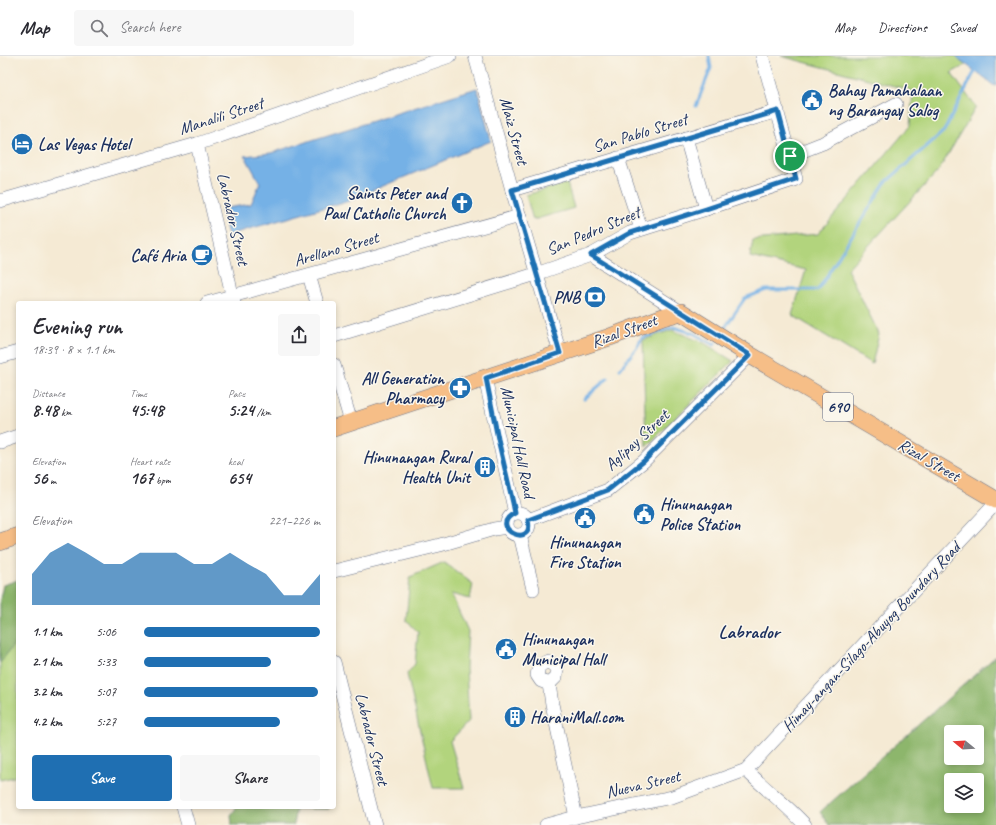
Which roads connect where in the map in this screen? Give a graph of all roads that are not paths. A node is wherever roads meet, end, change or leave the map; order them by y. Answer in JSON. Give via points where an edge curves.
{"nodes":[{"id":1,"x":450,"y":56,"type":"edge"},
{"id":2,"x":475,"y":56,"type":"edge"},
{"id":3,"x":762,"y":56,"type":"edge"},
{"id":4,"x":896,"y":104,"type":"dead end"},
{"id":5,"x":778,"y":111,"type":"junction"},
{"id":6,"x":686,"y":138,"type":"junction"},
{"id":7,"x":196,"y":144,"type":"junction"},
{"id":8,"x":790,"y":156,"type":"junction"},
{"id":9,"x":618,"y":158,"type":"junction"},
{"id":10,"x":512,"y":190,"type":"junction"},
{"id":11,"x":0,"y":201,"type":"edge"},
{"id":12,"x":706,"y":209,"type":"junction"},
{"id":13,"x":520,"y":216,"type":"junction"},
{"id":14,"x":641,"y":229,"type":"junction"},
{"id":15,"x":591,"y":255,"type":"junction"},
{"id":16,"x":536,"y":274,"type":"junction"},
{"id":17,"x":309,"y":275,"type":"junction"},
{"id":18,"x":233,"y":300,"type":"edge"},
{"id":19,"x":316,"y":301,"type":"edge"},
{"id":20,"x":681,"y":312,"type":"junction"},
{"id":21,"x":336,"y":335,"type":"edge"},
{"id":22,"x":16,"y":353,"type":"edge"},
{"id":23,"x":560,"y":353,"type":"junction"},
{"id":24,"x":750,"y":355,"type":"junction"},
{"id":25,"x":0,"y":357,"type":"edge"},
{"id":26,"x":336,"y":371,"type":"edge"},
{"id":27,"x":486,"y":378,"type":"junction"},
{"id":28,"x":351,"y":422,"type":"junction"},
{"id":29,"x":336,"y":427,"type":"edge"},
{"id":30,"x":16,"y":437,"type":"edge"},
{"id":31,"x":0,"y":442,"type":"edge"},
{"id":32,"x":996,"y":500,"type":"edge"},
{"id":33,"x":996,"y":503,"type":"edge"},
{"id":34,"x":515,"y":513,"type":"junction"},
{"id":35,"x":528,"y":520,"type":"junction"},
{"id":36,"x":507,"y":527,"type":"junction"},
{"id":37,"x":520,"y":536,"type":"junction"},
{"id":38,"x":16,"y":537,"type":"edge"},
{"id":39,"x":0,"y":542,"type":"edge"},
{"id":40,"x":336,"y":571,"type":"edge"},
{"id":41,"x":533,"y":589,"type":"dead end"},
{"id":42,"x":336,"y":670,"type":"edge"},
{"id":43,"x":549,"y":684,"type":"dead end"},
{"id":44,"x":746,"y":770,"type":"junction"},
{"id":45,"x":184,"y":809,"type":"edge"},
{"id":46,"x":576,"y":817,"type":"junction"},
{"id":47,"x":188,"y":825,"type":"edge"},
{"id":48,"x":375,"y":825,"type":"edge"},
{"id":49,"x":546,"y":825,"type":"edge"},
{"id":50,"x":805,"y":825,"type":"edge"}],
"edges":[{"from":1,"to":7,"type":"street","name":"Manalili Street"},
{"from":2,"to":10,"type":"street","name":"Maiz Street"},
{"from":3,"to":5,"type":"street"},
{"from":4,"to":8,"type":"street","via":[[823,143]]},
{"from":5,"to":6,"type":"street","name":"San Pablo Street"},
{"from":5,"to":8,"type":"street"},
{"from":6,"to":9,"type":"street","name":"San Pablo Street"},
{"from":6,"to":12,"type":"street"},
{"from":7,"to":11,"type":"street","name":"Manalili Street"},
{"from":7,"to":18,"type":"street","name":"Labrador Street"},
{"from":8,"to":12,"type":"street","name":"San Pedro Street","via":[[796,179]]},
{"from":9,"to":10,"type":"street","name":"San Pablo Street"},
{"from":9,"to":14,"type":"street"},
{"from":10,"to":13,"type":"street","name":"Maiz Street"},
{"from":12,"to":14,"type":"street","name":"San Pedro Street"},
{"from":13,"to":16,"type":"street","name":"Maiz Street"},
{"from":13,"to":17,"type":"street","name":"Arellano Street"},
{"from":14,"to":15,"type":"street","name":"San Pedro Street"},
{"from":15,"to":16,"type":"street","name":"San Pedro Street"},
{"from":15,"to":20,"type":"street"},
{"from":16,"to":21,"type":"street","name":"San Pedro Street"},
{"from":16,"to":23,"type":"street","name":"Maiz Street"},
{"from":17,"to":18,"type":"street","name":"Arellano Street"},
{"from":17,"to":19,"type":"street"},
{"from":20,"to":23,"type":"main road","name":"Rizal Street"},
{"from":20,"to":24,"type":"main road","name":"Rizal Street","number":"690"},
{"from":22,"to":25,"type":"street"},
{"from":23,"to":27,"type":"main road","name":"Rizal Street"},
{"from":24,"to":32,"type":"main road","name":"Rizal Street","number":"690"},
{"from":24,"to":35,"type":"street","name":"Aglipay Street","via":[[644,461],[608,490]]},
{"from":26,"to":28,"type":"street"},
{"from":27,"to":28,"type":"main road","name":"Rizal Street"},
{"from":27,"to":34,"type":"street","name":"Municipal Hall Road"},
{"from":28,"to":29,"type":"main road","name":"Rizal Street"},
{"from":30,"to":31,"type":"street"},
{"from":33,"to":44,"type":"street","name":"Himay-angan-Silago-Abuyog Boundary Road"},
{"from":34,"to":35,"type":"street"},
{"from":34,"to":36,"type":"street","via":[[508,520]]},
{"from":35,"to":37,"type":"street","via":[[527,531]]},
{"from":36,"to":37,"type":"street","via":[[510,533]]},
{"from":36,"to":40,"type":"street"},
{"from":37,"to":41,"type":"street"},
{"from":38,"to":39,"type":"main road"},
{"from":42,"to":48,"type":"street","name":"Labrador Street"},
{"from":43,"to":46,"type":"street"},
{"from":44,"to":46,"type":"street","name":"Nueva Street","via":[[672,798]]},
{"from":44,"to":50,"type":"street","via":[[793,811]]},
{"from":45,"to":47,"type":"street"},
{"from":46,"to":49,"type":"street","name":"Nueva Street"}]}
